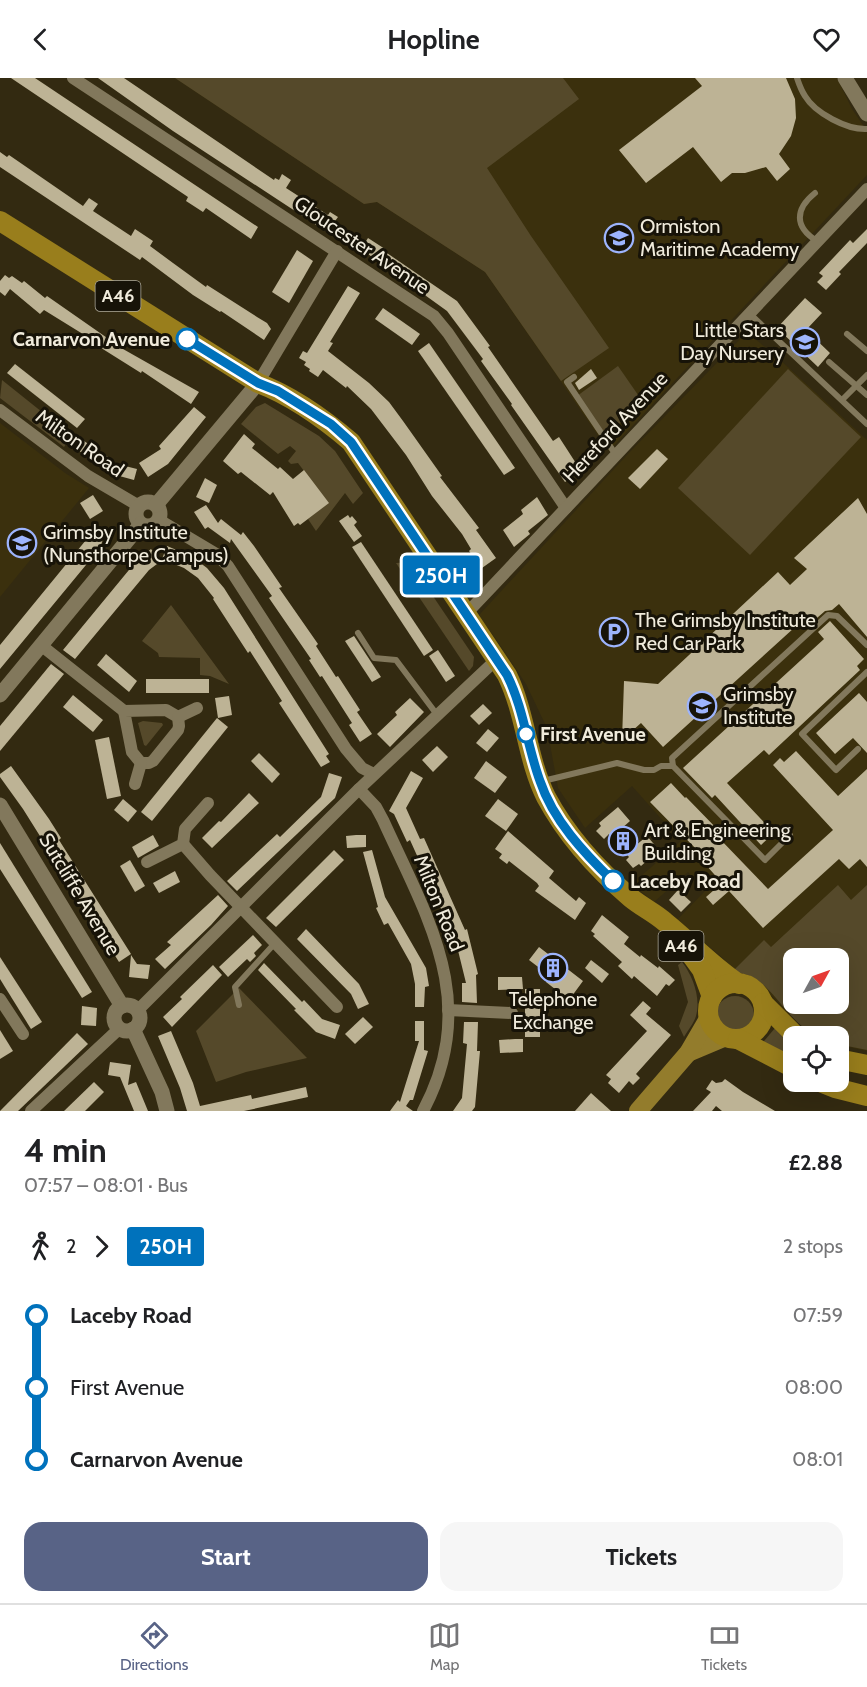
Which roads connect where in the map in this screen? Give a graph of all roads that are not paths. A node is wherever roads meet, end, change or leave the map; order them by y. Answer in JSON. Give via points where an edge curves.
{"nodes":[{"id":1,"x":74,"y":78,"type":"edge"},
{"id":2,"x":796,"y":78,"type":"edge"},
{"id":3,"x":845,"y":78,"type":"edge"},
{"id":4,"x":867,"y":114,"type":"edge"},
{"id":5,"x":867,"y":129,"type":"edge"},
{"id":6,"x":867,"y":189,"type":"edge"},
{"id":7,"x":815,"y":192,"type":"dead end"},
{"id":8,"x":0,"y":221,"type":"edge"},
{"id":9,"x":818,"y":242,"type":"junction"},
{"id":10,"x":337,"y":251,"type":"junction"},
{"id":11,"x":750,"y":313,"type":"junction"},
{"id":12,"x":847,"y":334,"type":"dead end"},
{"id":13,"x":867,"y":351,"type":"edge"},
{"id":14,"x":829,"y":362,"type":"dead end"},
{"id":15,"x":867,"y":375,"type":"edge"},
{"id":16,"x":574,"y":377,"type":"dead end"},
{"id":17,"x":258,"y":383,"type":"junction"},
{"id":18,"x":857,"y":386,"type":"junction"},
{"id":19,"x":867,"y":394,"type":"edge"},
{"id":20,"x":842,"y":400,"type":"junction"},
{"id":21,"x":0,"y":410,"type":"edge"},
{"id":22,"x":867,"y":424,"type":"edge"},
{"id":23,"x":616,"y":454,"type":"junction"},
{"id":24,"x":139,"y":506,"type":"junction"},
{"id":25,"x":566,"y":508,"type":"junction"},
{"id":26,"x":157,"y":512,"type":"junction"},
{"id":27,"x":141,"y":524,"type":"junction"},
{"id":28,"x":467,"y":613,"type":"junction"},
{"id":29,"x":358,"y":633,"type":"dead end"},
{"id":30,"x":42,"y":645,"type":"junction"},
{"id":31,"x":867,"y":645,"type":"edge"},
{"id":32,"x":497,"y":659,"type":"junction"},
{"id":33,"x":866,"y":676,"type":"edge"},
{"id":34,"x":0,"y":695,"type":"edge"},
{"id":35,"x":197,"y":708,"type":"dead end"},
{"id":36,"x":124,"y":711,"type":"junction"},
{"id":37,"x":438,"y":716,"type":"junction"},
{"id":38,"x":177,"y":717,"type":"junction"},
{"id":39,"x":858,"y":749,"type":"dead end"},
{"id":40,"x":141,"y":763,"type":"junction"},
{"id":41,"x":673,"y":766,"type":"junction"},
{"id":42,"x":374,"y":774,"type":"junction"},
{"id":43,"x":540,"y":782,"type":"junction"},
{"id":44,"x":135,"y":784,"type":"dead end"},
{"id":45,"x":359,"y":789,"type":"junction"},
{"id":46,"x":208,"y":803,"type":"dead end"},
{"id":47,"x":0,"y":805,"type":"edge"},
{"id":48,"x":790,"y":835,"type":"dead end"},
{"id":49,"x":183,"y":844,"type":"junction"},
{"id":50,"x":147,"y":862,"type":"dead end"},
{"id":51,"x":637,"y":903,"type":"junction"},
{"id":52,"x":241,"y":908,"type":"junction"},
{"id":53,"x":275,"y":943,"type":"junction"},
{"id":54,"x":739,"y":984,"type":"junction"},
{"id":55,"x":712,"y":997,"type":"junction"},
{"id":56,"x":0,"y":999,"type":"edge"},
{"id":57,"x":763,"y":1003,"type":"junction"},
{"id":58,"x":239,"y":1005,"type":"dead end"},
{"id":59,"x":122,"y":1006,"type":"junction"},
{"id":60,"x":337,"y":1007,"type":"dead end"},
{"id":61,"x":138,"y":1010,"type":"junction"},
{"id":62,"x":448,"y":1010,"type":"junction"},
{"id":63,"x":512,"y":1013,"type":"dead end"},
{"id":64,"x":709,"y":1017,"type":"junction"},
{"id":65,"x":786,"y":1026,"type":"edge"},
{"id":66,"x":127,"y":1029,"type":"junction"},
{"id":67,"x":23,"y":1034,"type":"dead end"},
{"id":68,"x":732,"y":1038,"type":"junction"},
{"id":69,"x":688,"y":1053,"type":"junction"},
{"id":70,"x":849,"y":1061,"type":"edge"},
{"id":71,"x":783,"y":1063,"type":"edge"},
{"id":72,"x":867,"y":1065,"type":"edge"},
{"id":73,"x":849,"y":1092,"type":"edge"},
{"id":74,"x":867,"y":1096,"type":"edge"},
{"id":75,"x":31,"y":1111,"type":"edge"},
{"id":76,"x":167,"y":1111,"type":"edge"},
{"id":77,"x":423,"y":1111,"type":"edge"},
{"id":78,"x":638,"y":1111,"type":"edge"}],
"edges":[{"from":1,"to":10,"type":"street","name":"Gloucester Avenue"},
{"from":2,"to":5,"type":"lane","via":[[806,98],[834,121],[856,130]]},
{"from":3,"to":4,"type":"street"},
{"from":6,"to":9,"type":"street","name":"Hereford Avenue"},
{"from":7,"to":9,"type":"lane","via":[[806,201],[800,218],[806,234]]},
{"from":8,"to":17,"type":"highway","number":"A46"},
{"from":9,"to":11,"type":"street","name":"Hereford Avenue"},
{"from":10,"to":17,"type":"street"},
{"from":10,"to":25,"type":"street","name":"Gloucester Avenue","via":[[441,323]]},
{"from":11,"to":20,"type":"lane"},
{"from":11,"to":23,"type":"street","name":"Hereford Avenue"},
{"from":12,"to":13,"type":"lane"},
{"from":14,"to":18,"type":"lane"},
{"from":15,"to":18,"type":"lane"},
{"from":16,"to":23,"type":"lane","via":[[567,382]]},
{"from":17,"to":26,"type":"street"},
{"from":17,"to":28,"type":"highway","number":"A46","via":[[331,424],[351,442]]},
{"from":18,"to":19,"type":"lane"},
{"from":18,"to":20,"type":"lane"},
{"from":20,"to":22,"type":"lane"},
{"from":21,"to":24,"type":"street","name":"Milton Road","via":[[88,476]]},
{"from":23,"to":25,"type":"street","name":"Hereford Avenue"},
{"from":24,"to":26,"type":"street","via":[[146,502]]},
{"from":24,"to":27,"type":"street","via":[[136,516]]},
{"from":25,"to":28,"type":"street","name":"Hereford Avenue"},
{"from":26,"to":27,"type":"street","via":[[152,525]]},
{"from":26,"to":42,"type":"street","via":[[228,566],[346,749],[362,768]]},
{"from":27,"to":30,"type":"street"},
{"from":28,"to":32,"type":"highway","number":"A46"},
{"from":29,"to":37,"type":"lane","via":[[374,658],[396,660]]},
{"from":30,"to":34,"type":"street"},
{"from":30,"to":36,"type":"street"},
{"from":31,"to":41,"type":"lane","via":[[837,616],[828,615],[672,758]]},
{"from":32,"to":37,"type":"street"},
{"from":32,"to":43,"type":"highway","number":"A46","via":[[519,702]]},
{"from":33,"to":39,"type":"lane","via":[[802,734],[836,770]]},
{"from":35,"to":38,"type":"street"},
{"from":36,"to":38,"type":"street","via":[[166,710]]},
{"from":36,"to":40,"type":"street","via":[[132,752]]},
{"from":37,"to":42,"type":"street"},
{"from":38,"to":40,"type":"street","via":[[179,726],[174,736],[153,761]]},
{"from":40,"to":44,"type":"street"},
{"from":41,"to":43,"type":"lane","via":[[644,770],[617,763]]},
{"from":41,"to":48,"type":"lane","via":[[765,860]]},
{"from":42,"to":45,"type":"street"},
{"from":43,"to":51,"type":"highway","number":"A46","via":[[560,820],[586,854]]},
{"from":45,"to":52,"type":"street"},
{"from":45,"to":62,"type":"street","name":"Milton Road","via":[[383,820],[433,930],[445,974]]},
{"from":46,"to":49,"type":"street","via":[[185,829]]},
{"from":47,"to":59,"type":"street","name":"Sutcliffe Avenue"},
{"from":49,"to":50,"type":"street"},
{"from":49,"to":52,"type":"street"},
{"from":51,"to":54,"type":"highway","number":"A46","via":[[654,912]]},
{"from":51,"to":55,"type":"highway","number":"A46","via":[[651,921],[690,954],[702,970]]},
{"from":52,"to":53,"type":"street"},
{"from":52,"to":61,"type":"street"},
{"from":53,"to":58,"type":"lane","via":[[235,987]]},
{"from":53,"to":60,"type":"street"},
{"from":54,"to":55,"type":"highway","via":[[726,985]]},
{"from":54,"to":57,"type":"highway","number":"A46","via":[[752,988]]},
{"from":55,"to":64,"type":"highway","number":"A46"},
{"from":56,"to":67,"type":"street"},
{"from":57,"to":65,"type":"highway","number":"A46"},
{"from":57,"to":68,"type":"highway","via":[[759,1027],[752,1034]]},
{"from":59,"to":61,"type":"street"},
{"from":59,"to":66,"type":"street","via":[[114,1016],[115,1023]]},
{"from":61,"to":66,"type":"street","via":[[140,1019]]},
{"from":62,"to":63,"type":"street"},
{"from":62,"to":77,"type":"street","name":"Milton Road","via":[[444,1057]]},
{"from":64,"to":68,"type":"highway","via":[[715,1029]]},
{"from":64,"to":69,"type":"main road"},
{"from":66,"to":75,"type":"street"},
{"from":66,"to":76,"type":"street","via":[[162,1092]]},
{"from":68,"to":69,"type":"main road"},
{"from":68,"to":71,"type":"highway"},
{"from":69,"to":78,"type":"main road"},
{"from":70,"to":72,"type":"highway"},
{"from":73,"to":74,"type":"highway"}]}
